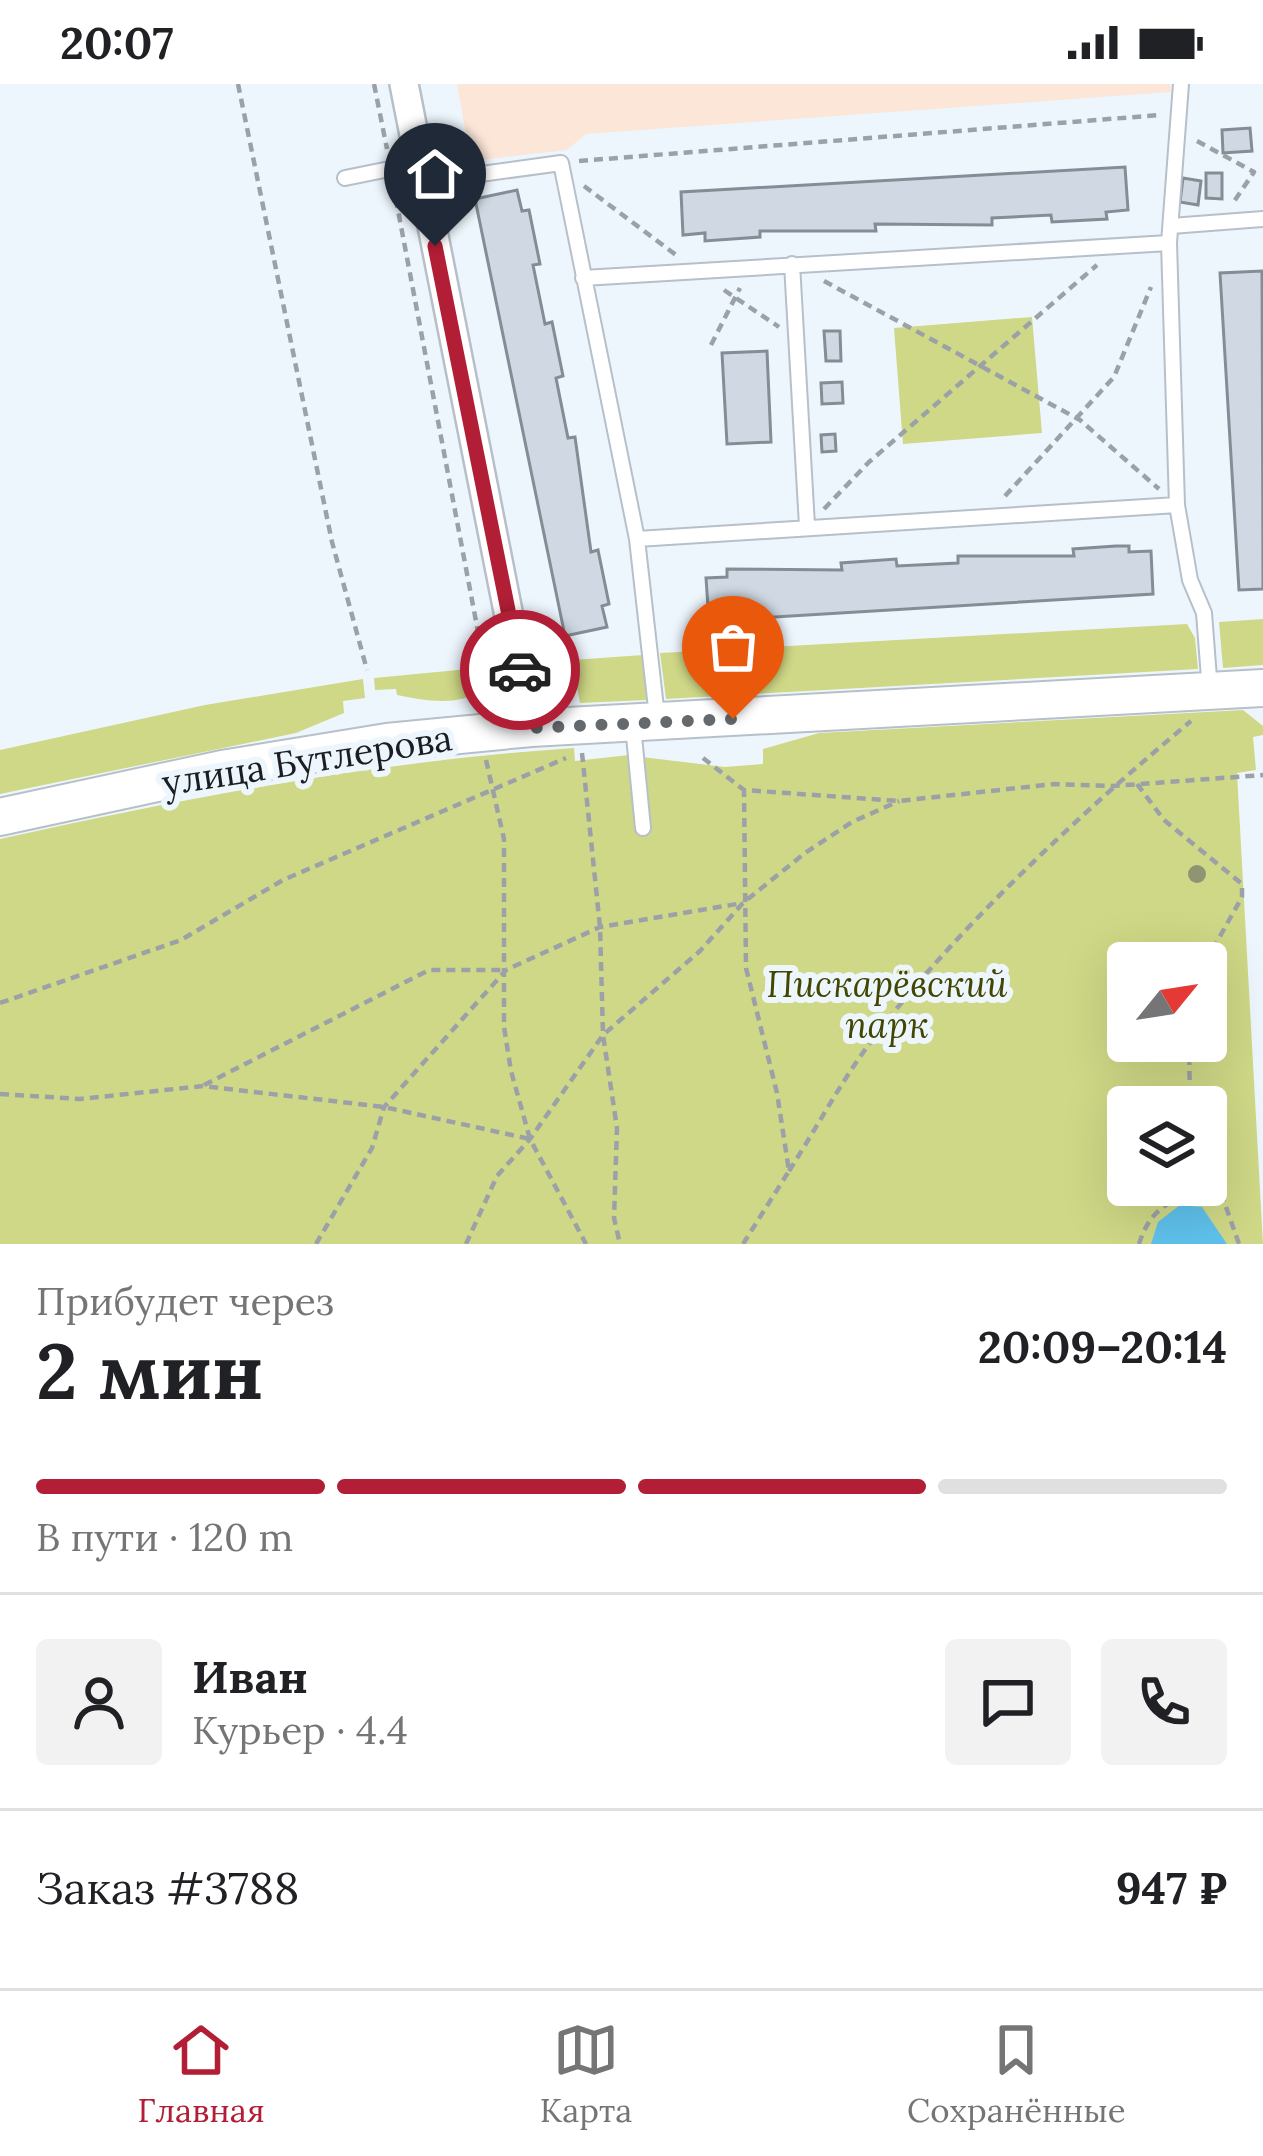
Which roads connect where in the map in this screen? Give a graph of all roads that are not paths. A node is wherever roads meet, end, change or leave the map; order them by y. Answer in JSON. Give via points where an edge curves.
{"nodes":[{"id":1,"x":404,"y":84,"type":"edge"},
{"id":2,"x":1181,"y":84,"type":"edge"},
{"id":3,"x":421,"y":173,"type":"junction"},
{"id":4,"x":345,"y":178,"type":"dead end"},
{"id":5,"x":1263,"y":220,"type":"edge"},
{"id":6,"x":1171,"y":226,"type":"junction"},
{"id":7,"x":1169,"y":243,"type":"junction"},
{"id":8,"x":792,"y":264,"type":"junction"},
{"id":9,"x":583,"y":278,"type":"junction"},
{"id":10,"x":1177,"y":505,"type":"junction"},
{"id":11,"x":807,"y":526,"type":"junction"},
{"id":12,"x":637,"y":539,"type":"junction"},
{"id":13,"x":1263,"y":688,"type":"edge"},
{"id":14,"x":1210,"y":691,"type":"junction"},
{"id":15,"x":645,"y":723,"type":"junction"},
{"id":16,"x":531,"y":728,"type":"junction"},
{"id":17,"x":0,"y":817,"type":"edge"},
{"id":18,"x":643,"y":828,"type":"dead end"}],
"edges":[{"from":1,"to":3,"type":"street"},
{"from":2,"to":6,"type":"lane"},
{"from":3,"to":4,"type":"lane","via":[[390,169]]},
{"from":3,"to":9,"type":"lane","via":[[561,163]]},
{"from":3,"to":16,"type":"street"},
{"from":5,"to":6,"type":"lane"},
{"from":6,"to":7,"type":"lane"},
{"from":7,"to":8,"type":"lane"},
{"from":7,"to":10,"type":"lane"},
{"from":8,"to":9,"type":"lane"},
{"from":8,"to":11,"type":"lane"},
{"from":9,"to":12,"type":"lane"},
{"from":10,"to":11,"type":"lane"},
{"from":10,"to":14,"type":"lane","via":[[1204,614]]},
{"from":11,"to":12,"type":"lane"},
{"from":12,"to":15,"type":"lane"},
{"from":13,"to":14,"type":"street","name":"улица Бутлерова"},
{"from":14,"to":15,"type":"street","name":"улица Бутлерова"},
{"from":15,"to":16,"type":"street","name":"улица Бутлерова"},
{"from":15,"to":18,"type":"lane"},
{"from":16,"to":17,"type":"street","name":"улица Бутлерова","via":[[313,753]]}]}
